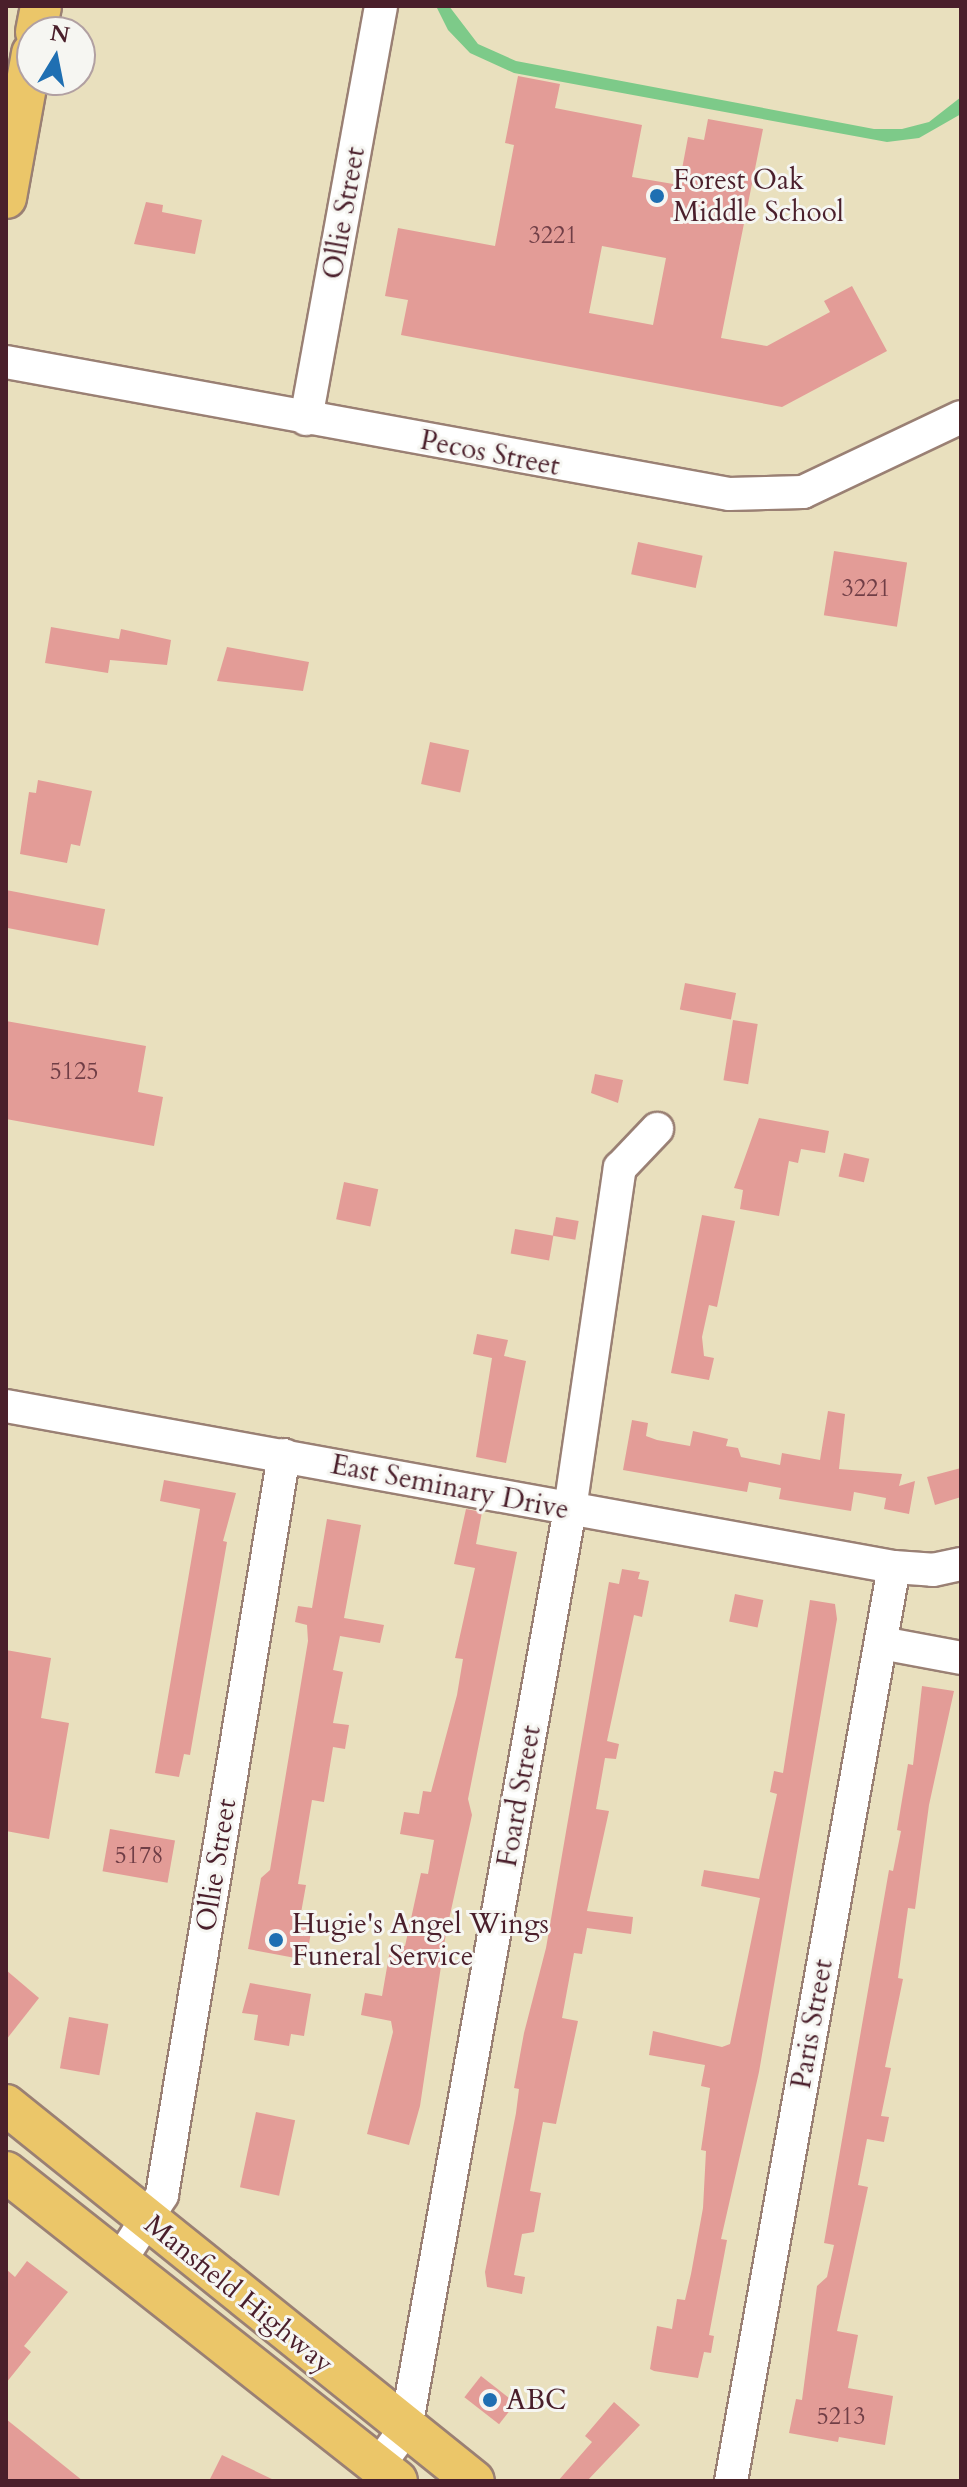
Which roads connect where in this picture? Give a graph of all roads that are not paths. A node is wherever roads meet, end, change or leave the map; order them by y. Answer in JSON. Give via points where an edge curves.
{"nodes":[{"id":1,"x":381,"y":6,"type":"edge"},
{"id":2,"x":24,"y":96,"type":"edge"},
{"id":3,"x":8,"y":177,"type":"edge"},
{"id":4,"x":6,"y":362,"type":"edge"},
{"id":5,"x":961,"y":417,"type":"edge"},
{"id":6,"x":306,"y":419,"type":"junction"},
{"id":7,"x":657,"y":1129,"type":"dead end"},
{"id":8,"x":6,"y":1406,"type":"edge"},
{"id":9,"x":284,"y":1455,"type":"junction"},
{"id":10,"x":570,"y":1509,"type":"junction"},
{"id":11,"x":961,"y":1564,"type":"edge"},
{"id":12,"x":894,"y":1567,"type":"junction"},
{"id":13,"x":881,"y":1643,"type":"junction"},
{"id":14,"x":961,"y":1658,"type":"edge"},
{"id":15,"x":6,"y":2105,"type":"edge"},
{"id":16,"x":6,"y":2172,"type":"edge"},
{"id":17,"x":148,"y":2220,"type":"junction"},
{"id":18,"x":118,"y":2264,"type":"junction"},
{"id":19,"x":406,"y":2428,"type":"junction"},
{"id":20,"x":388,"y":2473,"type":"edge"},
{"id":21,"x":474,"y":2481,"type":"edge"},
{"id":22,"x":731,"y":2481,"type":"edge"}],
"edges":[{"from":1,"to":6,"type":"street","name":"Ollie Street"},
{"from":2,"to":3,"type":"main road"},
{"from":4,"to":6,"type":"street","name":"Pecos Street"},
{"from":5,"to":6,"type":"street","name":"Pecos Street","via":[[803,492],[783,496],[729,494],[601,474]]},
{"from":7,"to":10,"type":"street","name":"Foard Street","via":[[620,1168]]},
{"from":8,"to":9,"type":"street","name":"East Seminary Drive"},
{"from":9,"to":10,"type":"street","name":"East Seminary Drive"},
{"from":9,"to":17,"type":"street","name":"Ollie Street","via":[[162,2195]]},
{"from":10,"to":12,"type":"street","name":"East Seminary Drive"},
{"from":10,"to":19,"type":"street","name":"Foard Street"},
{"from":11,"to":12,"type":"street","name":"East Seminary Drive","via":[[933,1570]]},
{"from":12,"to":13,"type":"street","name":"Paris Street"},
{"from":13,"to":14,"type":"street"},
{"from":13,"to":22,"type":"street","name":"Paris Street"},
{"from":15,"to":17,"type":"main road","name":"Mansfield Highway"},
{"from":16,"to":18,"type":"main road","name":"Mansfield Highway"},
{"from":17,"to":18,"type":"street","name":"Ollie Street"},
{"from":17,"to":19,"type":"main road","name":"Mansfield Highway"},
{"from":18,"to":20,"type":"main road","name":"Mansfield Highway"},
{"from":19,"to":20,"type":"street","name":"Foard Street"},
{"from":19,"to":21,"type":"main road","name":"Mansfield Highway"}]}
